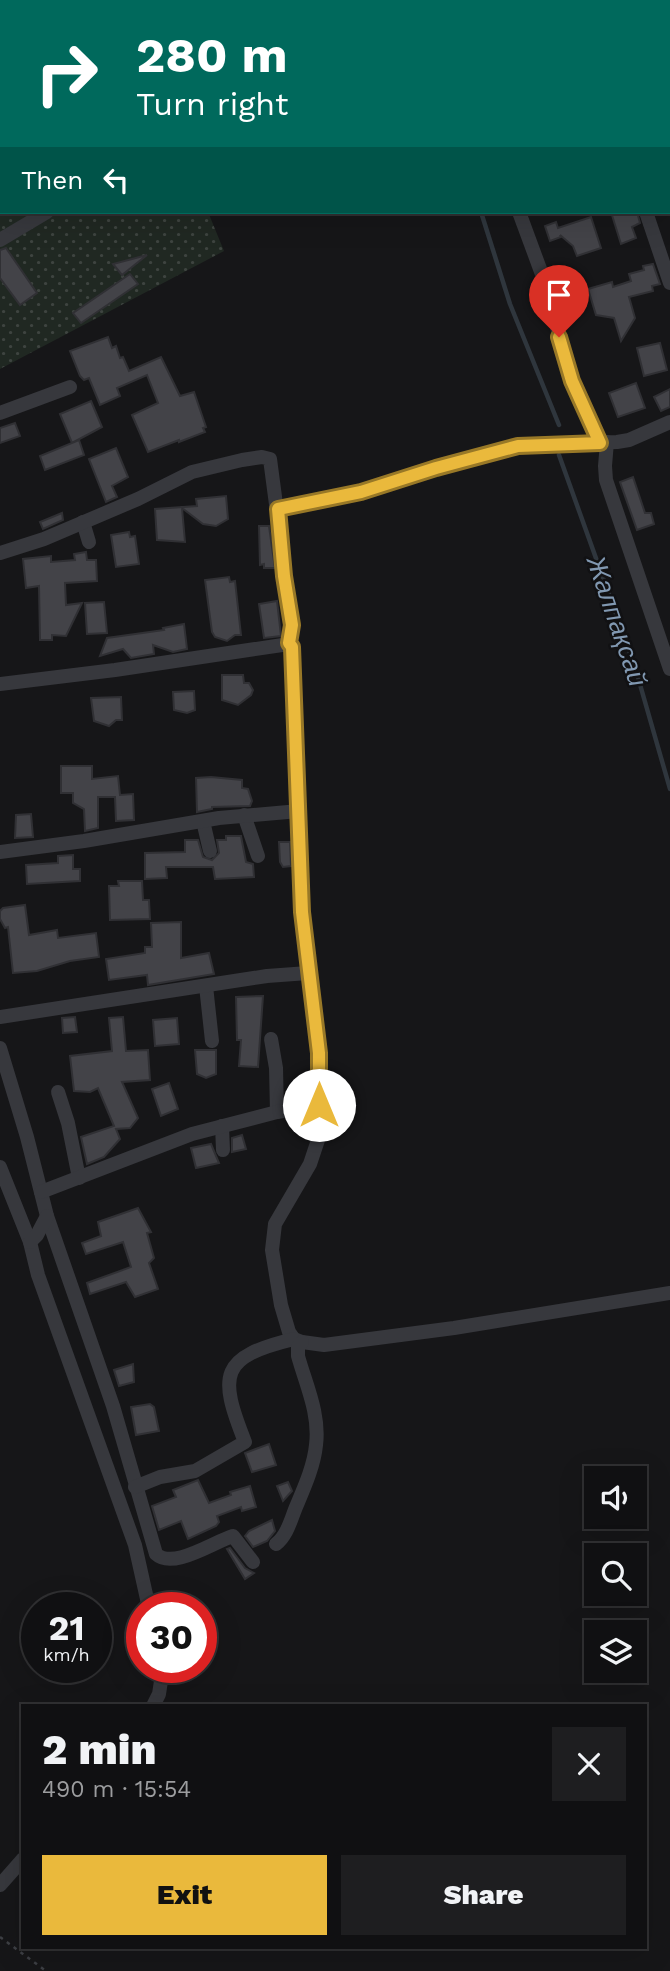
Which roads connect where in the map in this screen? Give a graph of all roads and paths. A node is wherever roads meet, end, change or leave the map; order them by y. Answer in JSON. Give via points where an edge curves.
{"nodes":[{"id":1,"x":40,"y":214,"type":"edge"},
{"id":2,"x":520,"y":214,"type":"edge"},
{"id":3,"x":647,"y":214,"type":"edge"},
{"id":4,"x":0,"y":240,"type":"edge"},
{"id":5,"x":670,"y":283,"type":"edge"},
{"id":6,"x":70,"y":387,"type":"dead end"},
{"id":7,"x":0,"y":413,"type":"edge"},
{"id":8,"x":670,"y":422,"type":"edge"},
{"id":9,"x":604,"y":442,"type":"junction"},
{"id":10,"x":278,"y":509,"type":"junction"},
{"id":11,"x":83,"y":522,"type":"junction"},
{"id":12,"x":89,"y":542,"type":"dead end"},
{"id":13,"x":0,"y":553,"type":"edge"},
{"id":14,"x":289,"y":643,"type":"junction"},
{"id":15,"x":670,"y":669,"type":"edge"},
{"id":16,"x":0,"y":684,"type":"edge"},
{"id":17,"x":299,"y":811,"type":"junction"},
{"id":18,"x":244,"y":815,"type":"junction"},
{"id":19,"x":203,"y":821,"type":"junction"},
{"id":20,"x":210,"y":851,"type":"dead end"},
{"id":21,"x":0,"y":852,"type":"edge"},
{"id":22,"x":258,"y":856,"type":"dead end"},
{"id":23,"x":308,"y":973,"type":"junction"},
{"id":24,"x":206,"y":986,"type":"junction"},
{"id":25,"x":0,"y":1017,"type":"edge"},
{"id":26,"x":271,"y":1039,"type":"dead end"},
{"id":27,"x":212,"y":1041,"type":"dead end"},
{"id":28,"x":0,"y":1048,"type":"edge"},
{"id":29,"x":58,"y":1092,"type":"dead end"},
{"id":30,"x":319,"y":1105,"type":"junction"},
{"id":31,"x":278,"y":1112,"type":"junction"},
{"id":32,"x":222,"y":1126,"type":"junction"},
{"id":33,"x":223,"y":1150,"type":"dead end"},
{"id":34,"x":0,"y":1167,"type":"edge"},
{"id":35,"x":79,"y":1178,"type":"junction"},
{"id":36,"x":41,"y":1192,"type":"junction"},
{"id":37,"x":47,"y":1216,"type":"junction"},
{"id":38,"x":30,"y":1242,"type":"junction"},
{"id":39,"x":670,"y":1293,"type":"edge"},
{"id":40,"x":298,"y":1340,"type":"junction"},
{"id":41,"x":135,"y":1487,"type":"junction"},
{"id":42,"x":276,"y":1545,"type":"dead end"},
{"id":43,"x":254,"y":1562,"type":"dead end"},
{"id":44,"x":145,"y":1592,"type":"edge"},
{"id":45,"x":161,"y":1683,"type":"edge"},
{"id":46,"x":154,"y":1704,"type":"edge"},
{"id":47,"x":21,"y":1861,"type":"edge"},
{"id":48,"x":0,"y":1885,"type":"edge"},
{"id":49,"x":0,"y":1937,"type":"edge"},
{"id":50,"x":46,"y":1971,"type":"edge"}],
"edges":[{"from":1,"to":4,"type":"street"},
{"from":2,"to":9,"type":"street","via":[[572,381]]},
{"from":3,"to":5,"type":"street"},
{"from":6,"to":7,"type":"street"},
{"from":8,"to":9,"type":"street","via":[[629,440]]},
{"from":9,"to":10,"type":"street","via":[[518,446],[361,492]]},
{"from":9,"to":15,"type":"street","via":[[606,480]]},
{"from":10,"to":11,"type":"street","via":[[270,459],[262,457],[192,472]]},
{"from":10,"to":14,"type":"street","via":[[292,625]]},
{"from":11,"to":12,"type":"street"},
{"from":11,"to":13,"type":"street"},
{"from":14,"to":16,"type":"street"},
{"from":14,"to":17,"type":"street"},
{"from":17,"to":18,"type":"street"},
{"from":17,"to":23,"type":"street"},
{"from":18,"to":19,"type":"street"},
{"from":18,"to":22,"type":"street"},
{"from":19,"to":20,"type":"street"},
{"from":19,"to":21,"type":"street"},
{"from":23,"to":24,"type":"street"},
{"from":23,"to":30,"type":"street","via":[[319,1053]]},
{"from":24,"to":25,"type":"street"},
{"from":24,"to":27,"type":"street"},
{"from":26,"to":31,"type":"street"},
{"from":28,"to":36,"type":"street"},
{"from":29,"to":35,"type":"street"},
{"from":30,"to":31,"type":"street"},
{"from":30,"to":40,"type":"street","via":[[314,1153],[275,1224],[272,1250],[281,1305],[289,1332]]},
{"from":31,"to":32,"type":"street"},
{"from":32,"to":33,"type":"street"},
{"from":32,"to":35,"type":"street"},
{"from":34,"to":38,"type":"street"},
{"from":35,"to":36,"type":"street"},
{"from":36,"to":37,"type":"street"},
{"from":37,"to":38,"type":"street"},
{"from":37,"to":41,"type":"street","via":[[113,1406]]},
{"from":38,"to":44,"type":"street","via":[[135,1545]]},
{"from":39,"to":40,"type":"street","via":[[324,1345]]},
{"from":40,"to":41,"type":"street","via":[[245,1355],[232,1368],[228,1386],[245,1442],[195,1471]]},
{"from":40,"to":42,"type":"street","via":[[317,1426],[316,1447],[285,1534]]},
{"from":41,"to":43,"type":"street","via":[[161,1559],[180,1558],[233,1536]]},
{"from":45,"to":46,"type":"street"},
{"from":47,"to":48,"type":"street"},
{"from":49,"to":50,"type":"path"}]}
